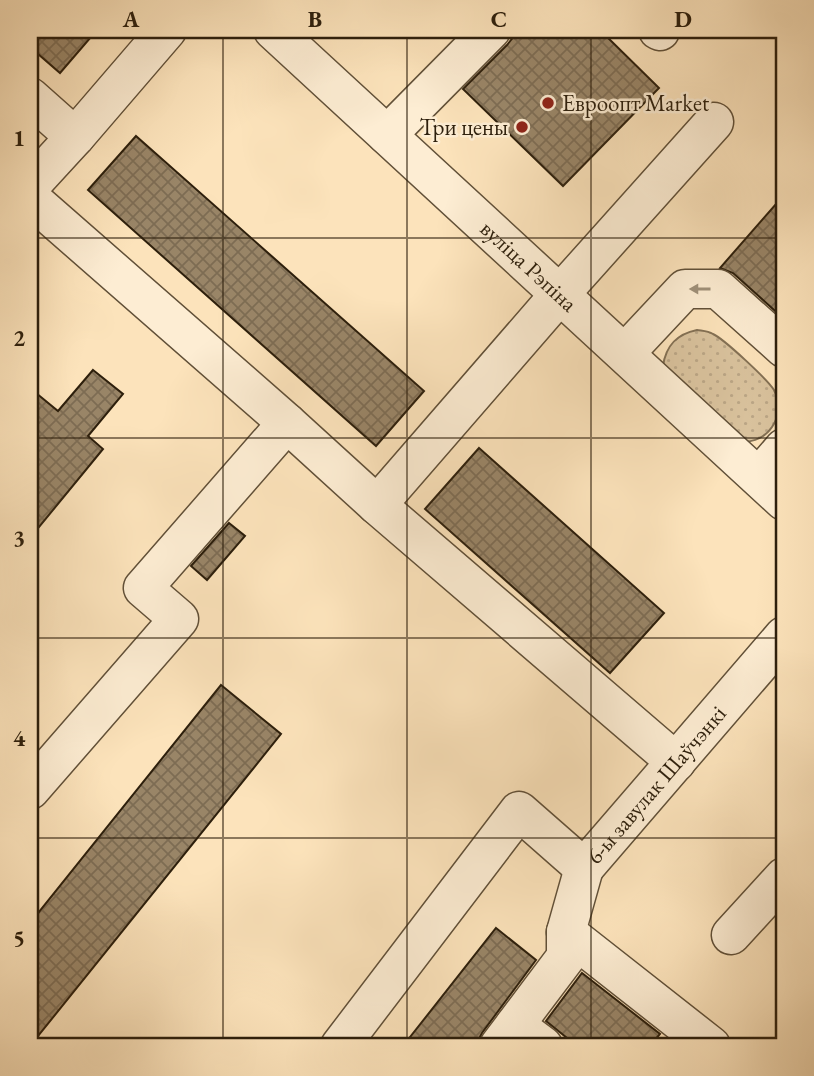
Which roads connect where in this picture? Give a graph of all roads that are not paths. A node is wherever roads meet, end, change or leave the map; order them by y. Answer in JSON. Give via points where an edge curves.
{"nodes":[{"id":1,"x":167,"y":30,"type":"edge"},
{"id":2,"x":274,"y":30,"type":"edge"},
{"id":3,"x":491,"y":30,"type":"edge"},
{"id":4,"x":30,"y":97,"type":"edge"},
{"id":5,"x":714,"y":122,"type":"dead end"},
{"id":6,"x":387,"y":135,"type":"junction"},
{"id":7,"x":75,"y":136,"type":"junction"},
{"id":8,"x":30,"y":186,"type":"edge"},
{"id":9,"x":30,"y":198,"type":"edge"},
{"id":10,"x":560,"y":293,"type":"junction"},
{"id":11,"x":784,"y":348,"type":"edge"},
{"id":12,"x":625,"y":353,"type":"junction"},
{"id":13,"x":287,"y":423,"type":"junction"},
{"id":14,"x":784,"y":448,"type":"edge"},
{"id":15,"x":771,"y":489,"type":"edge"},
{"id":16,"x":377,"y":505,"type":"junction"},
{"id":17,"x":784,"y":636,"type":"edge"},
{"id":18,"x":676,"y":762,"type":"junction"},
{"id":19,"x":30,"y":790,"type":"edge"},
{"id":20,"x":584,"y":868,"type":"junction"},
{"id":21,"x":784,"y":877,"type":"edge"},
{"id":22,"x":566,"y":932,"type":"junction"},
{"id":23,"x":731,"y":935,"type":"dead end"},
{"id":24,"x":519,"y":1039,"type":"edge"},
{"id":25,"x":340,"y":1046,"type":"edge"},
{"id":26,"x":711,"y":1046,"type":"edge"}],
"edges":[{"from":1,"to":7,"type":"street"},
{"from":2,"to":6,"type":"street","name":"вуліца Рэпіна"},
{"from":3,"to":6,"type":"street"},
{"from":4,"to":7,"type":"street"},
{"from":5,"to":10,"type":"street"},
{"from":6,"to":10,"type":"street","name":"вуліца Рэпіна"},
{"from":7,"to":8,"type":"street"},
{"from":9,"to":13,"type":"street"},
{"from":10,"to":12,"type":"street","name":"вуліца Рэпіна"},
{"from":10,"to":16,"type":"street"},
{"from":11,"to":12,"type":"street","one_way":true,"via":[[718,289],[685,289]]},
{"from":12,"to":15,"type":"street","name":"вуліца Рэпіна"},
{"from":13,"to":16,"type":"street"},
{"from":13,"to":19,"type":"street","via":[[143,589],[179,619]]},
{"from":14,"to":15,"type":"street"},
{"from":16,"to":18,"type":"street"},
{"from":17,"to":18,"type":"street","name":"6-ы завулак Шаўчэнкі"},
{"from":18,"to":20,"type":"street","name":"6-ы завулак Шаўчэнкі"},
{"from":20,"to":22,"type":"street"},
{"from":20,"to":25,"type":"street","name":"6-ы завулак Шаўчэнкі","via":[[519,811]]},
{"from":21,"to":23,"type":"street"},
{"from":22,"to":24,"type":"street","via":[[566,957]]},
{"from":22,"to":26,"type":"street"}]}
